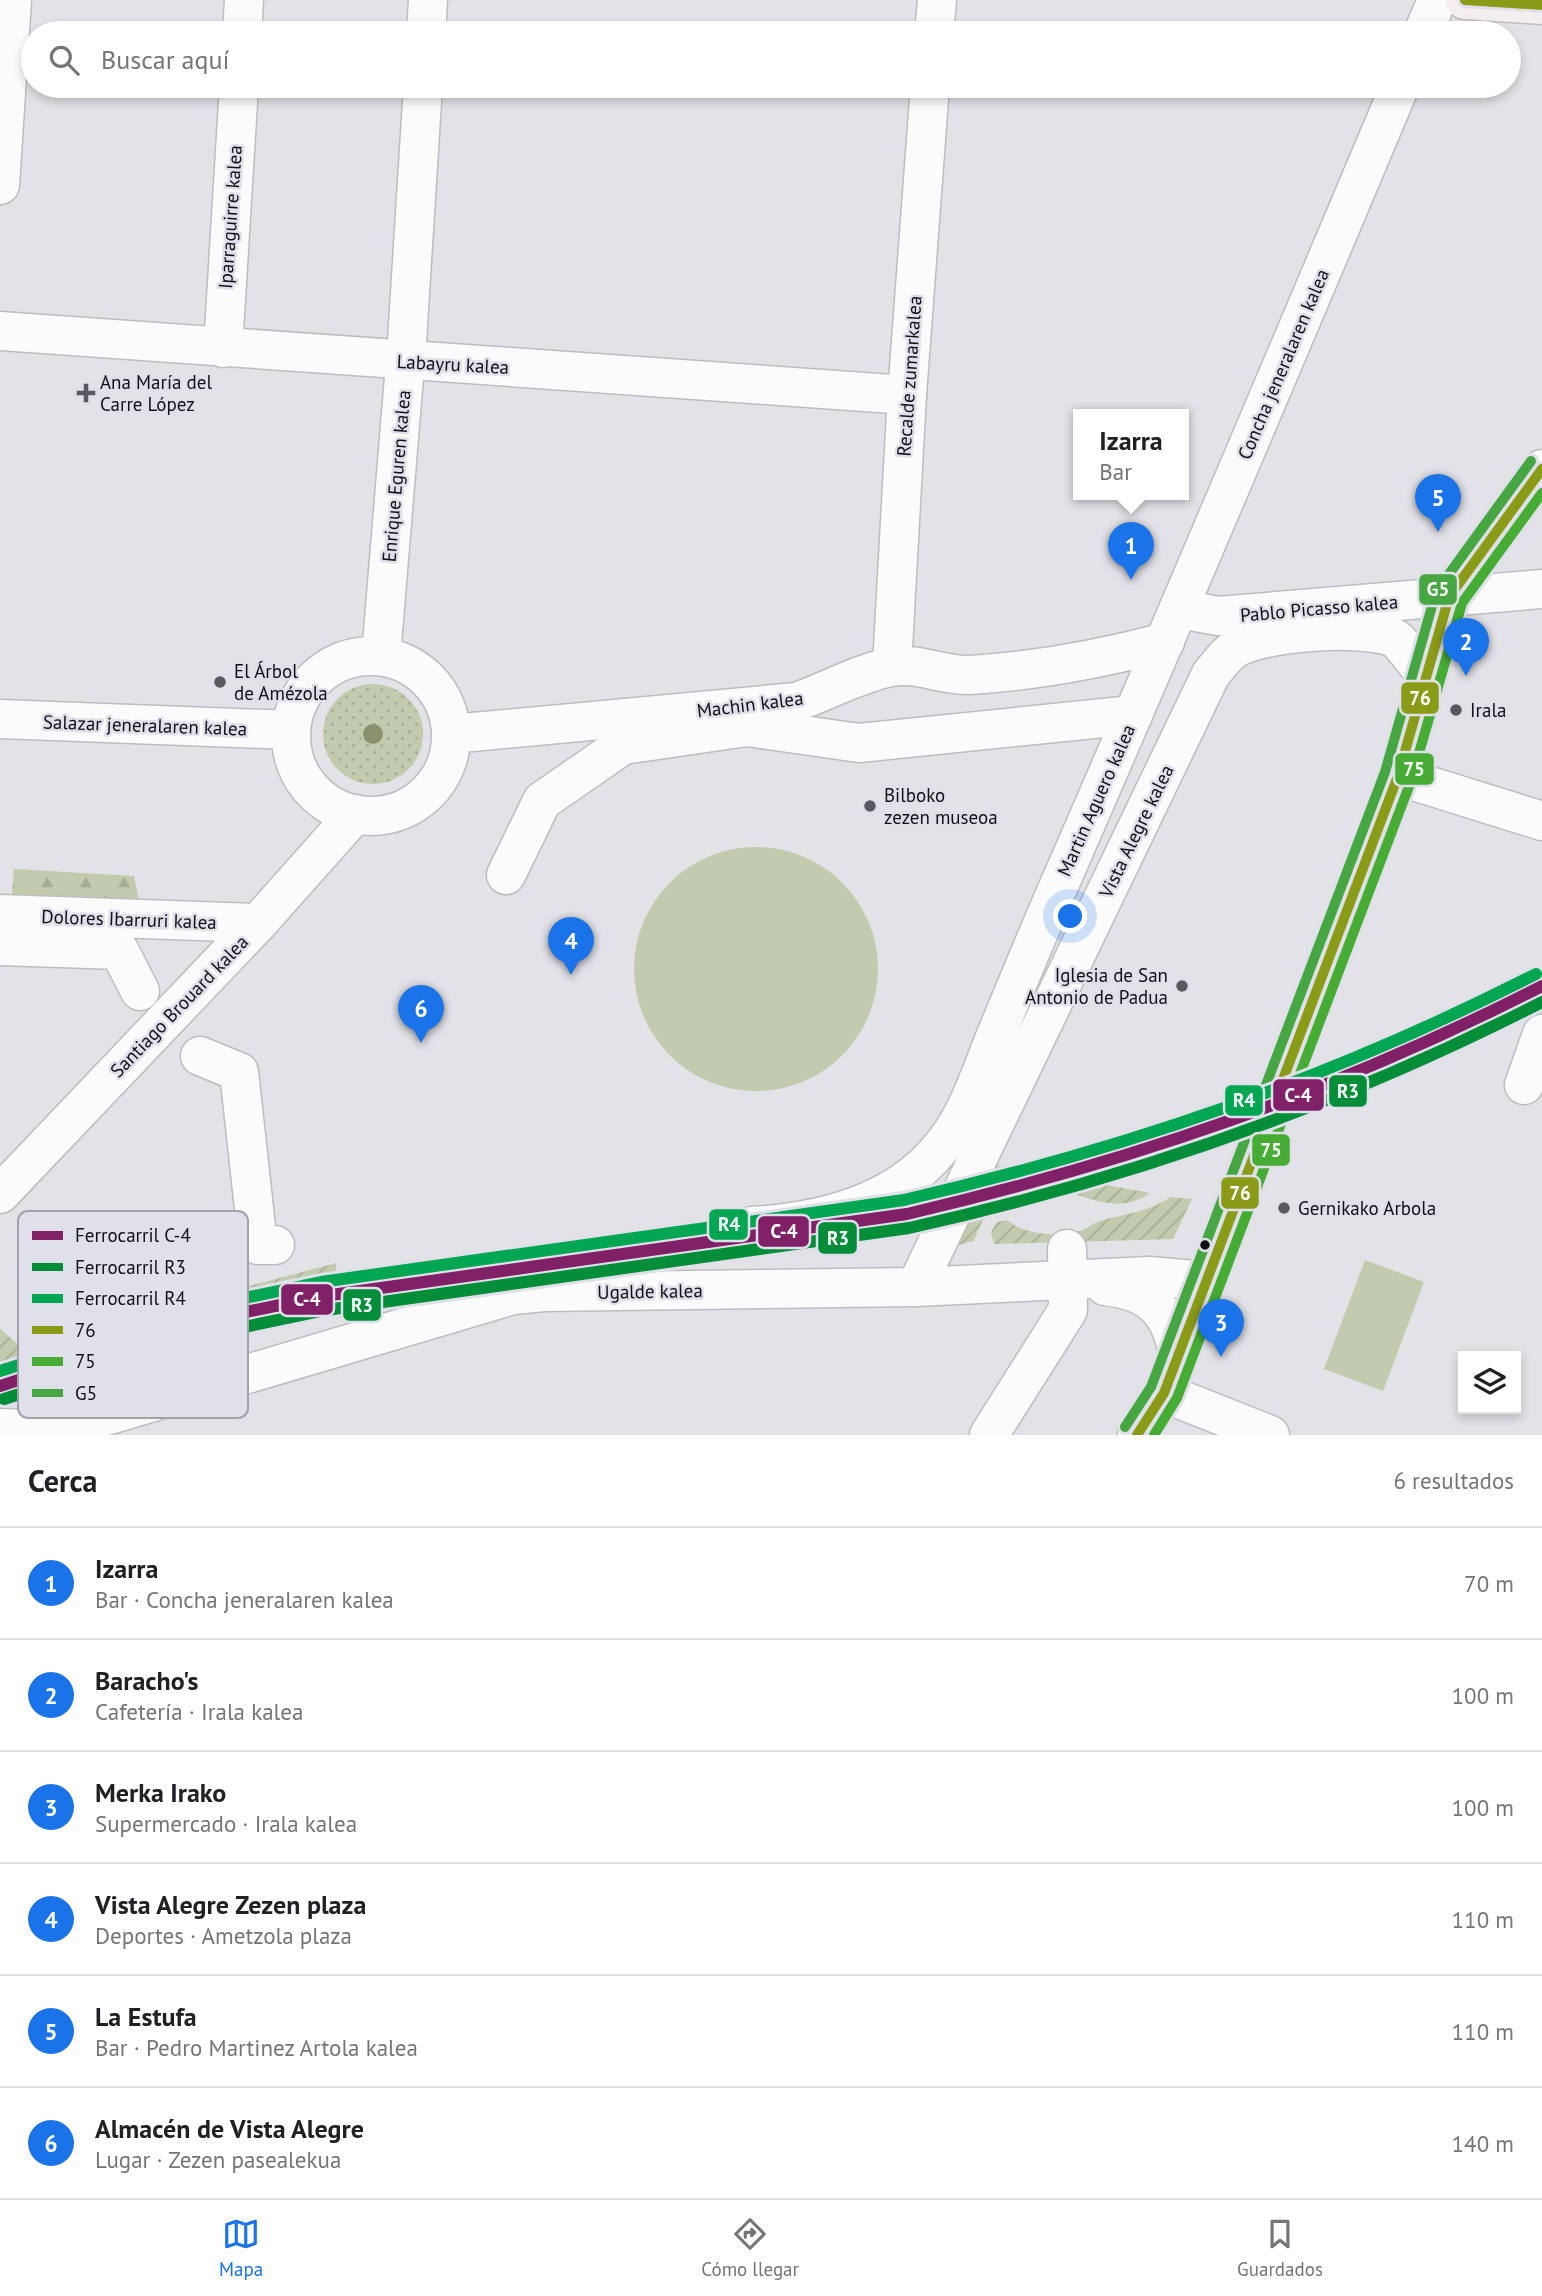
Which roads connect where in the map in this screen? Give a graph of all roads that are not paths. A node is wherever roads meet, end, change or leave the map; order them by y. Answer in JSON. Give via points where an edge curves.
{"nodes":[{"id":1,"x":12,"y":0,"type":"edge"},
{"id":2,"x":244,"y":0,"type":"edge"},
{"id":3,"x":428,"y":0,"type":"edge"},
{"id":4,"x":937,"y":0,"type":"edge"},
{"id":5,"x":1437,"y":0,"type":"edge"},
{"id":6,"x":1465,"y":0,"type":"edge"},
{"id":7,"x":1542,"y":5,"type":"edge"},
{"id":8,"x":243,"y":21,"type":"edge"},
{"id":9,"x":427,"y":21,"type":"edge"},
{"id":10,"x":935,"y":21,"type":"edge"},
{"id":11,"x":1428,"y":21,"type":"edge"},
{"id":12,"x":238,"y":98,"type":"edge"},
{"id":13,"x":422,"y":98,"type":"edge"},
{"id":14,"x":929,"y":98,"type":"edge"},
{"id":15,"x":1395,"y":98,"type":"edge"},
{"id":16,"x":0,"y":185,"type":"edge"},
{"id":17,"x":0,"y":331,"type":"edge"},
{"id":18,"x":223,"y":348,"type":"junction"},
{"id":19,"x":406,"y":362,"type":"junction"},
{"id":20,"x":907,"y":395,"type":"junction"},
{"id":21,"x":1542,"y":469,"type":"edge"},
{"id":22,"x":1542,"y":589,"type":"edge"},
{"id":23,"x":1449,"y":597,"type":"junction"},
{"id":24,"x":1172,"y":626,"type":"junction"},
{"id":25,"x":381,"y":656,"type":"junction"},
{"id":26,"x":892,"y":666,"type":"junction"},
{"id":27,"x":1427,"y":676,"type":"junction"},
{"id":28,"x":1133,"y":715,"type":"junction"},
{"id":29,"x":0,"y":719,"type":"edge"},
{"id":30,"x":291,"y":730,"type":"junction"},
{"id":31,"x":451,"y":734,"type":"junction"},
{"id":32,"x":1398,"y":776,"type":"junction"},
{"id":33,"x":355,"y":814,"type":"junction"},
{"id":34,"x":1542,"y":821,"type":"edge"},
{"id":35,"x":506,"y":875,"type":"dead end"},
{"id":36,"x":0,"y":914,"type":"edge"},
{"id":37,"x":258,"y":923,"type":"junction"},
{"id":38,"x":0,"y":946,"type":"edge"},
{"id":39,"x":140,"y":991,"type":"dead end"},
{"id":40,"x":1542,"y":1034,"type":"edge"},
{"id":41,"x":200,"y":1056,"type":"dead end"},
{"id":42,"x":1524,"y":1085,"type":"dead end"},
{"id":43,"x":0,"y":1194,"type":"edge"},
{"id":44,"x":752,"y":1226,"type":"dead end"},
{"id":45,"x":275,"y":1245,"type":"dead end"},
{"id":46,"x":1068,"y":1265,"type":"junction"},
{"id":47,"x":1208,"y":1281,"type":"junction"},
{"id":48,"x":916,"y":1287,"type":"junction"},
{"id":49,"x":1178,"y":1354,"type":"junction"},
{"id":50,"x":248,"y":1374,"type":"edge"},
{"id":51,"x":1164,"y":1393,"type":"junction"},
{"id":52,"x":99,"y":1418,"type":"edge"},
{"id":53,"x":0,"y":1428,"type":"edge"},
{"id":54,"x":989,"y":1435,"type":"edge"},
{"id":55,"x":1137,"y":1435,"type":"edge"},
{"id":56,"x":1270,"y":1435,"type":"edge"}],
"edges":[{"from":1,"to":16,"type":"street"},
{"from":2,"to":8,"type":"street"},
{"from":3,"to":9,"type":"street"},
{"from":4,"to":10,"type":"street"},
{"from":5,"to":11,"type":"street"},
{"from":6,"to":7,"type":"main road"},
{"from":12,"to":18,"type":"street","name":"Iparraguirre kalea"},
{"from":13,"to":19,"type":"street","name":"Enrique Eguren kalea"},
{"from":14,"to":20,"type":"street","name":"Recalde zumarkalea"},
{"from":15,"to":24,"type":"street","name":"Concha jeneralaren kalea"},
{"from":17,"to":18,"type":"street","name":"Labayru kalea"},
{"from":18,"to":19,"type":"street","name":"Labayru kalea"},
{"from":19,"to":20,"type":"street","name":"Labayru kalea"},
{"from":19,"to":25,"type":"street","name":"Enrique Eguren kalea"},
{"from":20,"to":26,"type":"street","name":"Recalde zumarkalea"},
{"from":21,"to":23,"type":"street"},
{"from":22,"to":23,"type":"street","name":"Pablo Picasso kalea"},
{"from":23,"to":24,"type":"street","name":"Pablo Picasso kalea","via":[[1217,616]]},
{"from":23,"to":27,"type":"street"},
{"from":24,"to":26,"type":"street","name":"Machin kalea","via":[[1103,659],[968,675],[914,665]]},
{"from":24,"to":28,"type":"street","name":"Martin Aguero kalea"},
{"from":25,"to":30,"type":"street","via":[[355,657],[330,666],[310,682],[297,704]]},
{"from":25,"to":31,"type":"street","via":[[423,674],[443,702]]},
{"from":26,"to":31,"type":"street","name":"Machin kalea","via":[[796,702]]},
{"from":27,"to":32,"type":"street"},
{"from":27,"to":48,"type":"street","name":"Vista Alegre kalea","via":[[1398,639],[1289,632],[1233,650],[1211,674]]},
{"from":28,"to":35,"type":"street","via":[[859,743],[747,727],[623,745],[542,801]]},
{"from":28,"to":44,"type":"street","name":"Martin Aguero kalea","via":[[968,1104],[940,1149],[910,1180],[859,1205],[791,1224]]},
{"from":29,"to":30,"type":"street","name":"Salazar jeneralaren kalea"},
{"from":30,"to":33,"type":"street","via":[[300,774],[314,793],[333,807]]},
{"from":31,"to":33,"type":"street","via":[[448,758],[438,780],[422,797],[379,816]]},
{"from":32,"to":34,"type":"street"},
{"from":32,"to":47,"type":"street"},
{"from":33,"to":37,"type":"street","name":"Santiago Brouard kalea"},
{"from":36,"to":37,"type":"street","name":"Dolores Ibarruri kalea"},
{"from":37,"to":43,"type":"street","name":"Santiago Brouard kalea"},
{"from":38,"to":39,"type":"street","name":"Dolores Ibarruri kalea","via":[[119,950]]},
{"from":40,"to":42,"type":"street"},
{"from":41,"to":45,"type":"street","via":[[239,1072],[258,1245]]},
{"from":46,"to":47,"type":"street","name":"Ugalde kalea"},
{"from":46,"to":48,"type":"street","name":"Ugalde kalea"},
{"from":46,"to":49,"type":"street","name":"Ugalde kalea","via":[[1144,1297],[1164,1313],[1174,1331]]},
{"from":46,"to":54,"type":"street","via":[[1068,1310]]},
{"from":47,"to":49,"type":"street"},
{"from":48,"to":50,"type":"street","name":"Ugalde kalea","via":[[513,1295]]},
{"from":49,"to":51,"type":"street"},
{"from":51,"to":55,"type":"street"},
{"from":51,"to":56,"type":"street"},
{"from":52,"to":53,"type":"street","name":"Ugalde kalea","via":[[59,1430]]}]}
